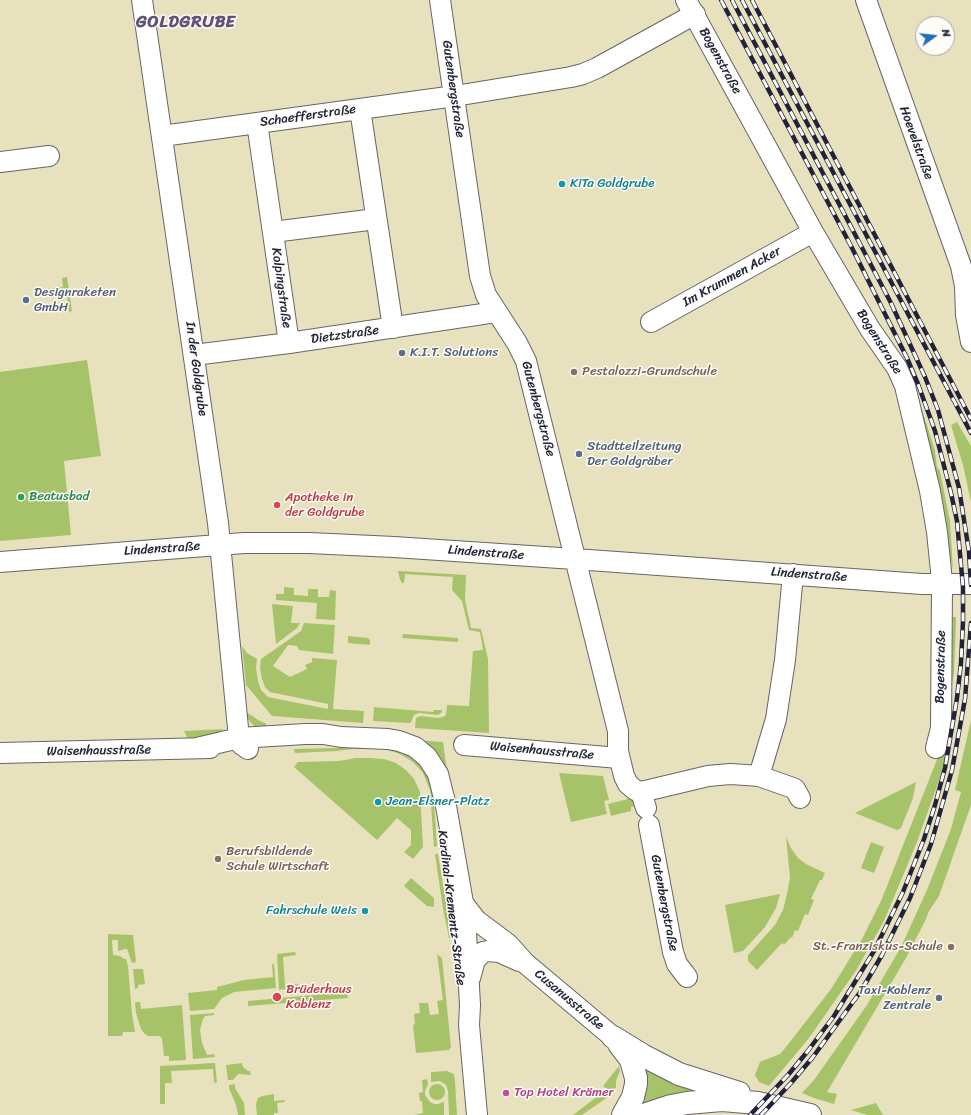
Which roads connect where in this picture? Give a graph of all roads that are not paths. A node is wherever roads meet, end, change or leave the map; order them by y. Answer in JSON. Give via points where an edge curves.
{"nodes":[{"id":1,"x":142,"y":0,"type":"edge"},
{"id":2,"x":440,"y":0,"type":"edge"},
{"id":3,"x":866,"y":0,"type":"edge"},
{"id":4,"x":690,"y":7,"type":"edge"},
{"id":5,"x":455,"y":96,"type":"junction"},
{"id":6,"x":360,"y":109,"type":"junction"},
{"id":7,"x":257,"y":123,"type":"junction"},
{"id":8,"x":162,"y":136,"type":"junction"},
{"id":9,"x":49,"y":156,"type":"dead end"},
{"id":10,"x":0,"y":162,"type":"edge"},
{"id":11,"x":376,"y":219,"type":"junction"},
{"id":12,"x":273,"y":232,"type":"junction"},
{"id":13,"x":813,"y":232,"type":"junction"},
{"id":14,"x":968,"y":286,"type":"edge"},
{"id":15,"x":496,"y":312,"type":"junction"},
{"id":16,"x":651,"y":322,"type":"dead end"},
{"id":17,"x":393,"y":328,"type":"junction"},
{"id":18,"x":971,"y":342,"type":"edge"},
{"id":19,"x":290,"y":343,"type":"junction"},
{"id":20,"x":194,"y":355,"type":"junction"},
{"id":21,"x":221,"y":544,"type":"junction"},
{"id":22,"x":575,"y":559,"type":"junction"},
{"id":23,"x":0,"y":562,"type":"edge"},
{"id":24,"x":793,"y":574,"type":"junction"},
{"id":25,"x":971,"y":584,"type":"edge"},
{"id":26,"x":942,"y":585,"type":"junction"},
{"id":27,"x":244,"y":744,"type":"junction"},
{"id":28,"x":464,"y":745,"type":"dead end"},
{"id":29,"x":415,"y":747,"type":"joint"},
{"id":30,"x":936,"y":748,"type":"dead end"},
{"id":31,"x":0,"y":752,"type":"edge"},
{"id":32,"x":619,"y":758,"type":"junction"},
{"id":33,"x":759,"y":776,"type":"junction"},
{"id":34,"x":800,"y":798,"type":"dead end"},
{"id":35,"x":645,"y":808,"type":"junction"},
{"id":36,"x":458,"y":910,"type":"junction"},
{"id":37,"x":476,"y":945,"type":"junction"},
{"id":38,"x":687,"y":977,"type":"dead end"},
{"id":39,"x":469,"y":1025,"type":"junction"},
{"id":40,"x":613,"y":1037,"type":"junction"},
{"id":41,"x":758,"y":1103,"type":"junction"},
{"id":42,"x":477,"y":1115,"type":"edge"},
{"id":43,"x":623,"y":1115,"type":"edge"},
{"id":44,"x":644,"y":1115,"type":"edge"},
{"id":45,"x":810,"y":1115,"type":"edge"}],
"edges":[{"from":1,"to":8,"type":"street","name":"In der Goldgrube"},
{"from":2,"to":5,"type":"street","name":"Gutenbergstraße"},
{"from":3,"to":14,"type":"street","name":"Hoevelstraße"},
{"from":4,"to":5,"type":"street","name":"Schaefferstraße","via":[[597,68],[583,74]]},
{"from":4,"to":13,"type":"street","name":"Bogenstraße"},
{"from":5,"to":6,"type":"street","name":"Schaefferstraße"},
{"from":5,"to":15,"type":"street","name":"Gutenbergstraße","via":[[480,276],[486,296]]},
{"from":6,"to":7,"type":"street","name":"Schaefferstraße"},
{"from":6,"to":11,"type":"street"},
{"from":7,"to":8,"type":"street","name":"Schaefferstraße"},
{"from":7,"to":12,"type":"street","name":"Kolpingstraße"},
{"from":8,"to":20,"type":"street","name":"In der Goldgrube"},
{"from":9,"to":10,"type":"street"},
{"from":11,"to":12,"type":"street","name":"Kolpingstraße"},
{"from":11,"to":17,"type":"street"},
{"from":12,"to":19,"type":"street","name":"Kolpingstraße"},
{"from":13,"to":16,"type":"street","name":"Im Krummen Acker"},
{"from":13,"to":26,"type":"street","name":"Bogenstraße","via":[[870,329],[897,368],[905,386],[932,504]]},
{"from":14,"to":18,"type":"street","name":"Hoevelstraße","via":[[966,315]]},
{"from":15,"to":17,"type":"street","name":"Dietzstraße"},
{"from":15,"to":22,"type":"street","name":"Gutenbergstraße","via":[[526,361]]},
{"from":17,"to":19,"type":"street","name":"Dietzstraße"},
{"from":19,"to":20,"type":"street","name":"Dietzstraße"},
{"from":20,"to":21,"type":"street","name":"In der Goldgrube"},
{"from":21,"to":22,"type":"street","name":"Lindenstraße","via":[[309,543]]},
{"from":21,"to":23,"type":"street","name":"Lindenstraße"},
{"from":21,"to":27,"type":"street","name":"In der Goldgrube"},
{"from":22,"to":24,"type":"street","name":"Lindenstraße"},
{"from":22,"to":32,"type":"street","name":"Gutenbergstraße","via":[[618,731]]},
{"from":24,"to":26,"type":"street","name":"Lindenstraße"},
{"from":24,"to":33,"type":"street","via":[[785,660],[776,719]]},
{"from":25,"to":26,"type":"street","name":"Lindenstraße"},
{"from":26,"to":30,"type":"street","name":"Bogenstraße","via":[[940,728]]},
{"from":27,"to":29,"type":"street","name":"Waisenhausstraße","via":[[305,734],[323,734],[388,739]]},
{"from":27,"to":31,"type":"street","name":"Waisenhausstraße","via":[[197,748]]},
{"from":28,"to":32,"type":"street","name":"Waisenhausstraße"},
{"from":29,"to":36,"type":"street","name":"Kardinal-Krementz-Straße","via":[[436,768],[441,789],[441,850]]},
{"from":32,"to":35,"type":"street","name":"Gutenbergstraße","via":[[628,784],[635,790]]},
{"from":33,"to":34,"type":"street","via":[[795,789]]},
{"from":33,"to":35,"type":"street","via":[[718,775]]},
{"from":35,"to":38,"type":"street","name":"Gutenbergstraße","via":[[673,952],[677,964]]},
{"from":36,"to":37,"type":"street","name":"Cusanusstraße"},
{"from":36,"to":37,"type":"street","name":"Cusanusstraße","via":[[476,920]]},
{"from":37,"to":39,"type":"street","name":"Kardinal-Krementz-Straße","via":[[462,1000]]},
{"from":37,"to":39,"type":"street","name":"Kardinal-Krementz-Straße","via":[[480,954],[475,960],[468,984]]},
{"from":37,"to":40,"type":"street","name":"Cusanusstraße","via":[[513,948],[525,963]]},
{"from":39,"to":42,"type":"street","name":"Kardinal-Krementz-Straße"},
{"from":40,"to":41,"type":"highway","via":[[669,1070],[732,1091]]},
{"from":40,"to":43,"type":"highway","via":[[631,1060],[635,1072],[633,1097]]},
{"from":41,"to":44,"type":"highway","via":[[732,1100],[701,1101],[671,1106]]},
{"from":41,"to":45,"type":"highway"}]}
